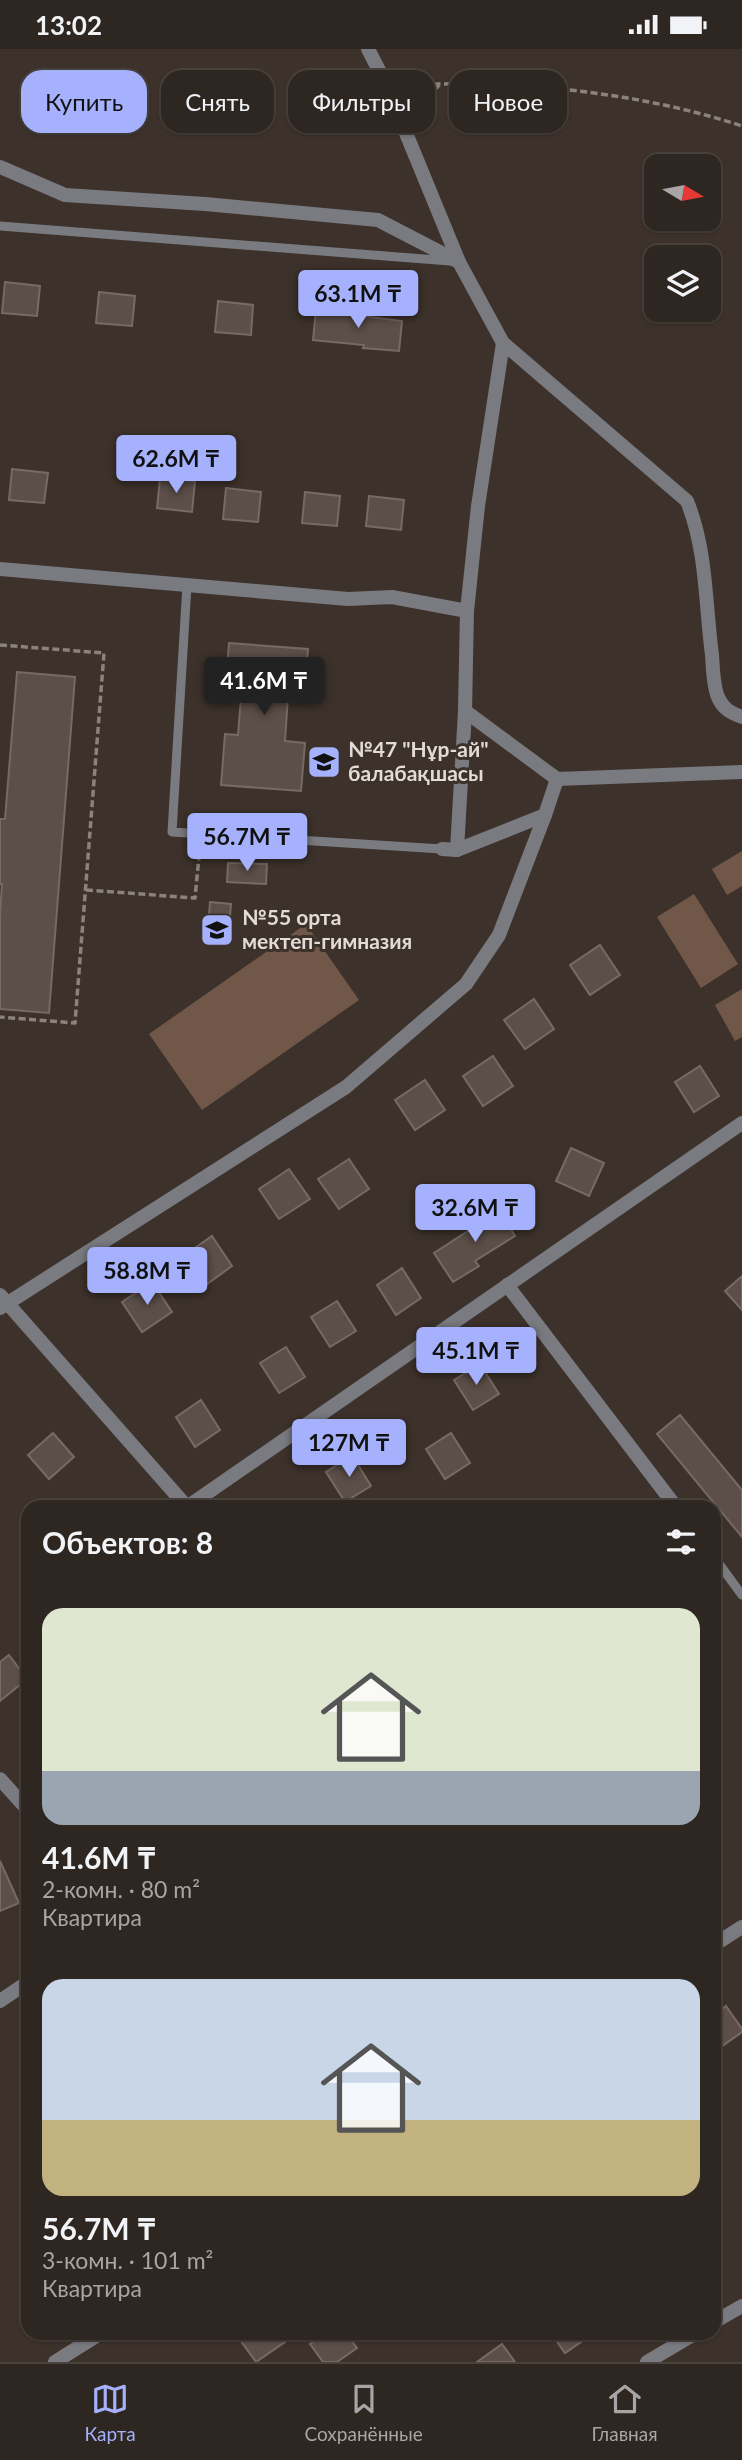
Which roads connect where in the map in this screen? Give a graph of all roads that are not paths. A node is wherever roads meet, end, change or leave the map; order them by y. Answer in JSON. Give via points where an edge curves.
{"nodes":[{"id":1,"x":368,"y":49,"type":"edge"},
{"id":2,"x":0,"y":167,"type":"edge"},
{"id":3,"x":0,"y":226,"type":"edge"},
{"id":4,"x":459,"y":261,"type":"junction"},
{"id":5,"x":503,"y":343,"type":"junction"},
{"id":6,"x":0,"y":569,"type":"edge"},
{"id":7,"x":187,"y":585,"type":"junction"},
{"id":8,"x":467,"y":611,"type":"junction"},
{"id":9,"x":465,"y":711,"type":"junction"},
{"id":10,"x":742,"y":716,"type":"edge"},
{"id":11,"x":742,"y":772,"type":"edge"},
{"id":12,"x":557,"y":779,"type":"junction"},
{"id":13,"x":545,"y":815,"type":"junction"},
{"id":14,"x":442,"y":849,"type":"joint"},
{"id":15,"x":457,"y":850,"type":"junction"},
{"id":16,"x":742,"y":1123,"type":"edge"},
{"id":17,"x":507,"y":1285,"type":"junction"},
{"id":18,"x":2,"y":1302,"type":"edge"},
{"id":19,"x":181,"y":1500,"type":"edge"},
{"id":20,"x":197,"y":1500,"type":"edge"},
{"id":21,"x":671,"y":1500,"type":"edge"},
{"id":22,"x":721,"y":1566,"type":"edge"},
{"id":23,"x":742,"y":1595,"type":"edge"},
{"id":24,"x":0,"y":1779,"type":"edge"},
{"id":25,"x":21,"y":1802,"type":"edge"},
{"id":26,"x":742,"y":1927,"type":"edge"},
{"id":27,"x":721,"y":1940,"type":"edge"},
{"id":28,"x":21,"y":1987,"type":"edge"},
{"id":29,"x":0,"y":2001,"type":"edge"},
{"id":30,"x":742,"y":2306,"type":"edge"},
{"id":31,"x":721,"y":2318,"type":"edge"},
{"id":32,"x":90,"y":2340,"type":"edge"},
{"id":33,"x":684,"y":2340,"type":"edge"},
{"id":34,"x":55,"y":2362,"type":"edge"},
{"id":35,"x":647,"y":2362,"type":"edge"}],
"edges":[{"from":1,"to":4,"type":"street"},
{"from":2,"to":4,"type":"street","via":[[65,195],[378,220]]},
{"from":3,"to":4,"type":"lane"},
{"from":4,"to":5,"type":"street"},
{"from":5,"to":8,"type":"street"},
{"from":5,"to":10,"type":"street","via":[[687,501],[698,528],[717,697],[728,712]]},
{"from":6,"to":7,"type":"street"},
{"from":7,"to":8,"type":"street","via":[[348,599],[392,597]]},
{"from":7,"to":14,"type":"lane","via":[[172,832]]},
{"from":8,"to":9,"type":"street"},
{"from":9,"to":12,"type":"street"},
{"from":9,"to":15,"type":"street"},
{"from":11,"to":12,"type":"street"},
{"from":12,"to":13,"type":"street"},
{"from":13,"to":15,"type":"street"},
{"from":13,"to":18,"type":"street","via":[[499,935],[466,984],[346,1087]]},
{"from":14,"to":15,"type":"street"},
{"from":16,"to":17,"type":"street"},
{"from":17,"to":20,"type":"street"},
{"from":17,"to":21,"type":"street"},
{"from":18,"to":19,"type":"street"},
{"from":22,"to":23,"type":"lane"},
{"from":24,"to":25,"type":"street"},
{"from":26,"to":27,"type":"street"},
{"from":28,"to":29,"type":"street"},
{"from":30,"to":31,"type":"street"},
{"from":32,"to":34,"type":"street"},
{"from":33,"to":35,"type":"street"}]}
